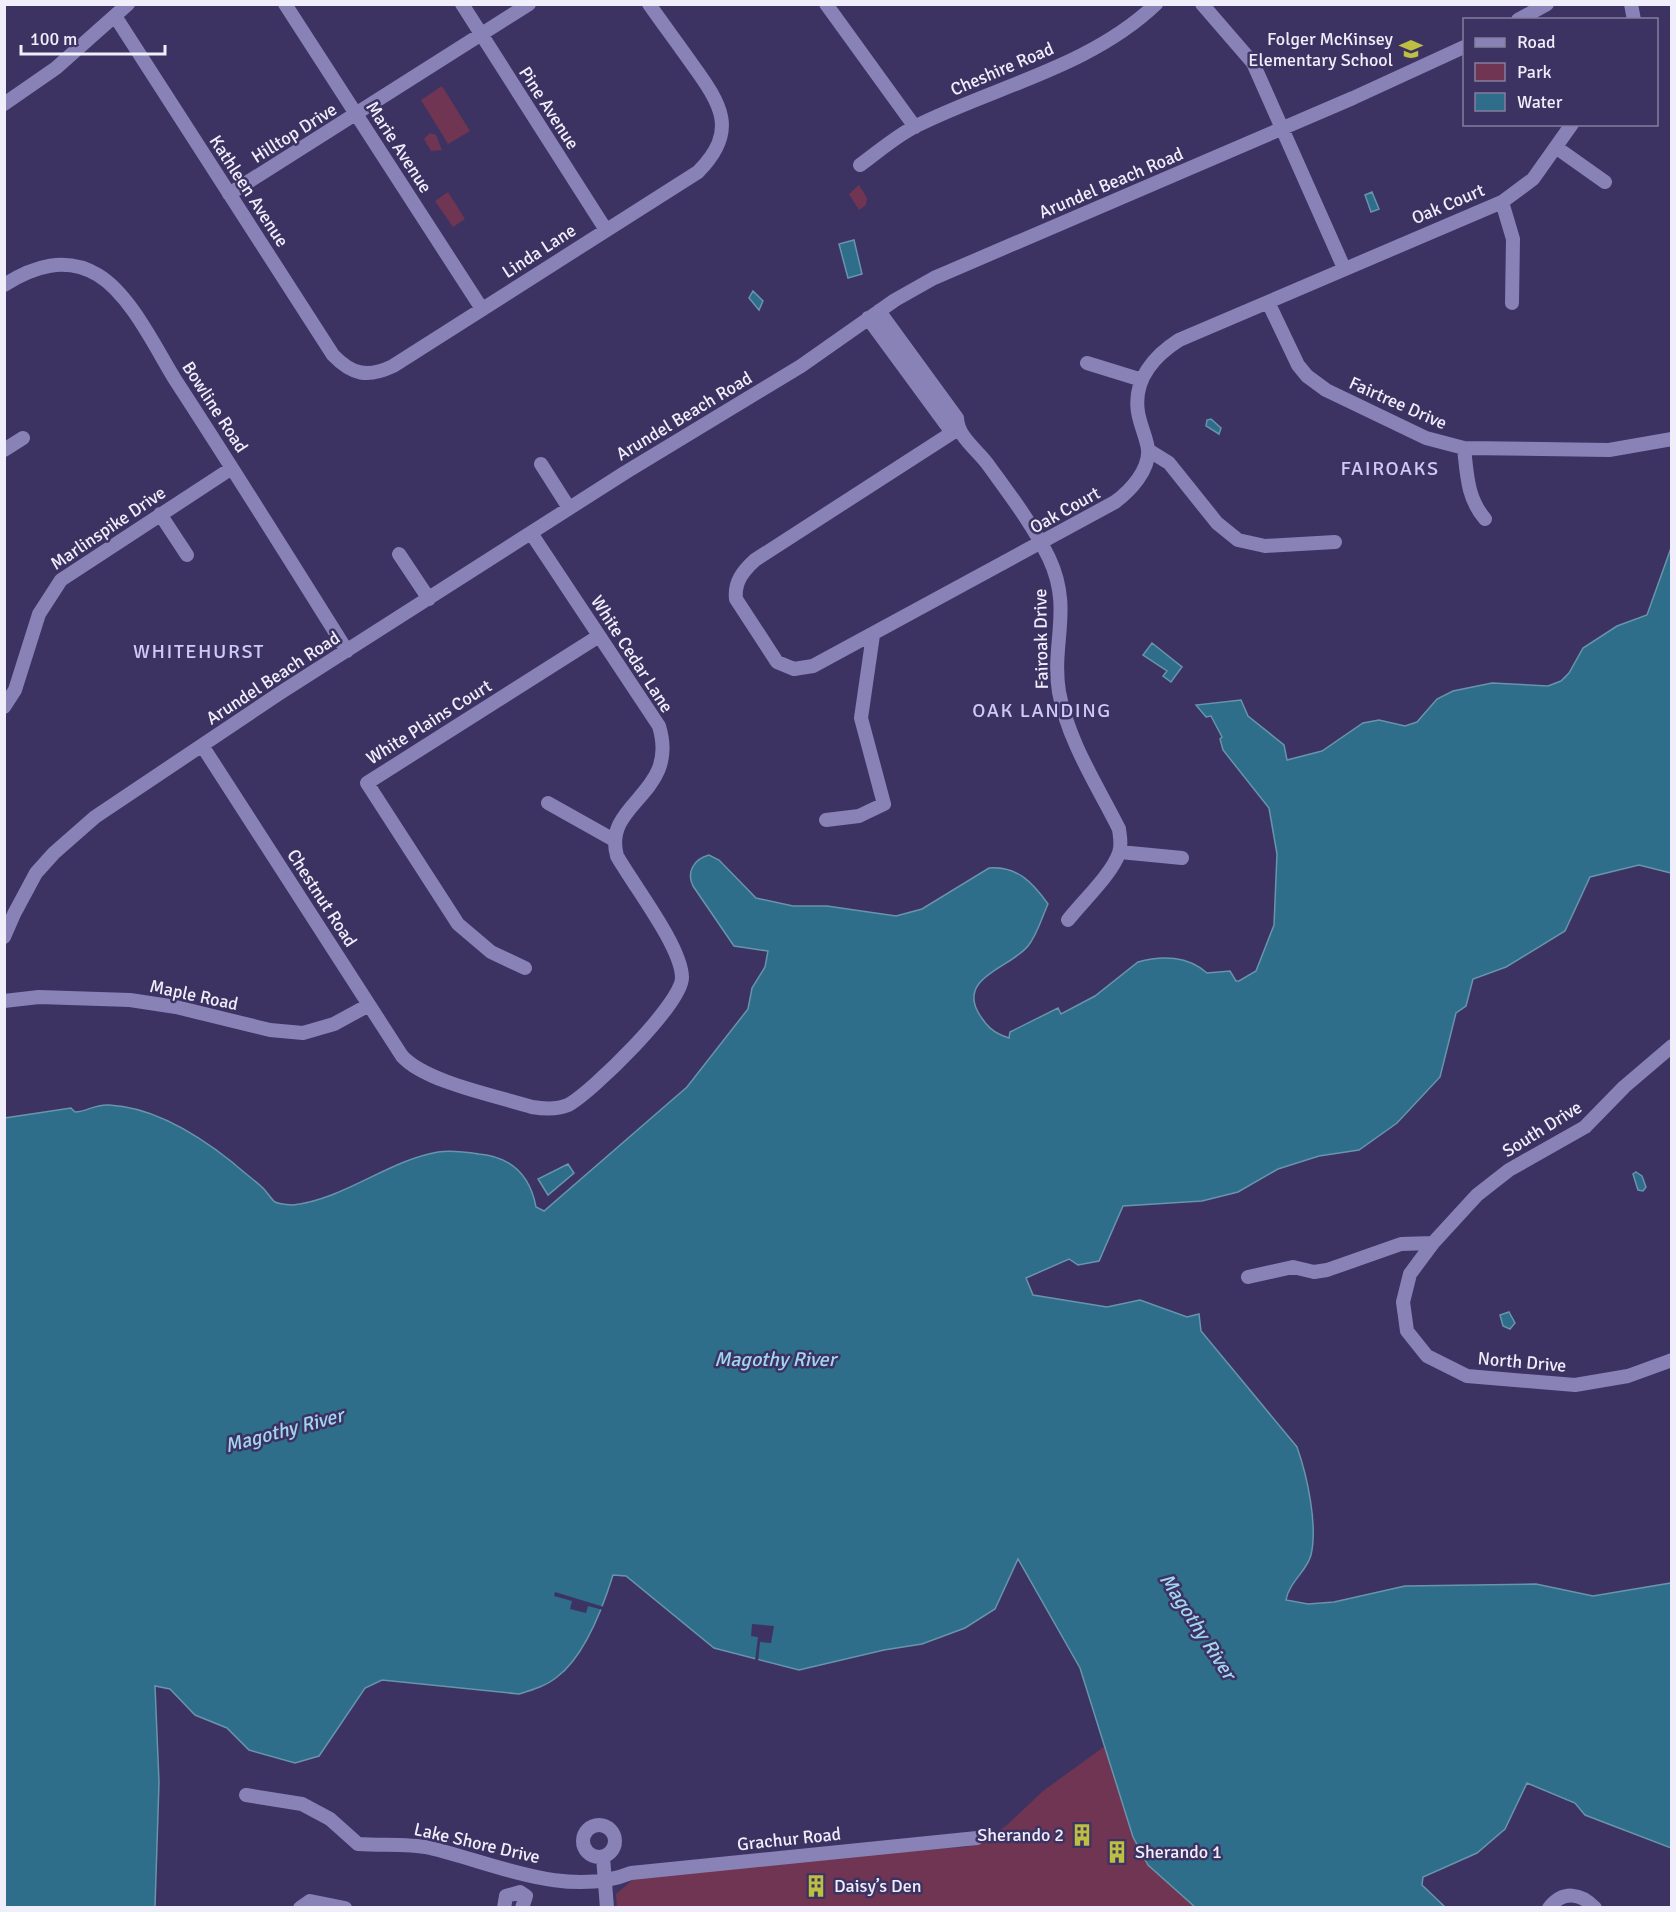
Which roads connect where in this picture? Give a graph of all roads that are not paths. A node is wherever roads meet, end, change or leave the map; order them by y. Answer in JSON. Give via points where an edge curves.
{"nodes":[{"id":1,"x":128,"y":4,"type":"edge"},
{"id":2,"x":285,"y":4,"type":"edge"},
{"id":3,"x":462,"y":4,"type":"edge"},
{"id":4,"x":529,"y":4,"type":"edge"},
{"id":5,"x":649,"y":4,"type":"edge"},
{"id":6,"x":826,"y":4,"type":"edge"},
{"id":7,"x":1156,"y":4,"type":"edge"},
{"id":8,"x":1547,"y":4,"type":"edge"},
{"id":9,"x":1209,"y":7,"type":"edge"},
{"id":10,"x":115,"y":16,"type":"junction"},
{"id":11,"x":1522,"y":18,"type":"edge"},
{"id":12,"x":481,"y":35,"type":"junction"},
{"id":13,"x":1463,"y":47,"type":"edge"},
{"id":14,"x":4,"y":104,"type":"edge"},
{"id":15,"x":357,"y":114,"type":"junction"},
{"id":16,"x":1571,"y":126,"type":"edge"},
{"id":17,"x":915,"y":127,"type":"junction"},
{"id":18,"x":1281,"y":129,"type":"junction"},
{"id":19,"x":1557,"y":148,"type":"junction"},
{"id":20,"x":860,"y":165,"type":"dead end"},
{"id":21,"x":1605,"y":182,"type":"dead end"},
{"id":22,"x":229,"y":194,"type":"junction"},
{"id":23,"x":1502,"y":202,"type":"junction"},
{"id":24,"x":606,"y":230,"type":"junction"},
{"id":25,"x":1344,"y":268,"type":"junction"},
{"id":26,"x":4,"y":285,"type":"edge"},
{"id":27,"x":1268,"y":302,"type":"junction"},
{"id":28,"x":1512,"y":303,"type":"dead end"},
{"id":29,"x":482,"y":309,"type":"junction"},
{"id":30,"x":874,"y":314,"type":"junction"},
{"id":31,"x":1087,"y":363,"type":"dead end"},
{"id":32,"x":362,"y":374,"type":"joint"},
{"id":33,"x":1142,"y":380,"type":"junction"},
{"id":34,"x":958,"y":429,"type":"junction"},
{"id":35,"x":23,"y":438,"type":"dead end"},
{"id":36,"x":1671,"y":439,"type":"edge"},
{"id":37,"x":1464,"y":448,"type":"junction"},
{"id":38,"x":4,"y":450,"type":"edge"},
{"id":39,"x":1148,"y":450,"type":"junction"},
{"id":40,"x":541,"y":464,"type":"dead end"},
{"id":41,"x":232,"y":468,"type":"junction"},
{"id":42,"x":569,"y":508,"type":"junction"},
{"id":43,"x":160,"y":514,"type":"junction"},
{"id":44,"x":1485,"y":519,"type":"dead end"},
{"id":45,"x":531,"y":533,"type":"junction"},
{"id":46,"x":1335,"y":542,"type":"dead end"},
{"id":47,"x":1042,"y":543,"type":"junction"},
{"id":48,"x":399,"y":554,"type":"dead end"},
{"id":49,"x":187,"y":555,"type":"dead end"},
{"id":50,"x":429,"y":599,"type":"junction"},
{"id":51,"x":873,"y":635,"type":"junction"},
{"id":52,"x":599,"y":636,"type":"junction"},
{"id":53,"x":347,"y":651,"type":"junction"},
{"id":54,"x":4,"y":707,"type":"edge"},
{"id":55,"x":203,"y":747,"type":"junction"},
{"id":56,"x":548,"y":803,"type":"dead end"},
{"id":57,"x":826,"y":820,"type":"dead end"},
{"id":58,"x":614,"y":840,"type":"junction"},
{"id":59,"x":1120,"y":852,"type":"junction"},
{"id":60,"x":1182,"y":858,"type":"dead end"},
{"id":61,"x":1068,"y":920,"type":"dead end"},
{"id":62,"x":4,"y":937,"type":"edge"},
{"id":63,"x":525,"y":968,"type":"dead end"},
{"id":64,"x":4,"y":1001,"type":"edge"},
{"id":65,"x":369,"y":1005,"type":"junction"},
{"id":66,"x":1671,"y":1046,"type":"edge"},
{"id":67,"x":1433,"y":1243,"type":"junction"},
{"id":68,"x":1248,"y":1277,"type":"dead end"},
{"id":69,"x":1671,"y":1360,"type":"edge"},
{"id":70,"x":246,"y":1795,"type":"dead end"},
{"id":71,"x":977,"y":1838,"type":"dead end"},
{"id":72,"x":603,"y":1857,"type":"dead end"},
{"id":73,"x":605,"y":1882,"type":"junction"},
{"id":74,"x":300,"y":1908,"type":"edge"},
{"id":75,"x":345,"y":1908,"type":"edge"},
{"id":76,"x":504,"y":1908,"type":"edge"},
{"id":77,"x":522,"y":1908,"type":"edge"},
{"id":78,"x":607,"y":1908,"type":"edge"},
{"id":79,"x":1550,"y":1908,"type":"edge"},
{"id":80,"x":1595,"y":1908,"type":"edge"}],
"edges":[{"from":1,"to":10,"type":"street"},
{"from":2,"to":15,"type":"street","name":"Marie Avenue"},
{"from":3,"to":12,"type":"street","name":"Pine Avenue"},
{"from":4,"to":12,"type":"street","name":"Hilltop Drive"},
{"from":5,"to":24,"type":"street","name":"Linda Lane","via":[[714,94],[722,113],[721,139],[698,172]]},
{"from":6,"to":17,"type":"street"},
{"from":7,"to":17,"type":"street","name":"Cheshire Road","via":[[1104,45]]},
{"from":8,"to":11,"type":"street"},
{"from":9,"to":18,"type":"street","via":[[1253,63]]},
{"from":10,"to":14,"type":"street","via":[[56,68]]},
{"from":10,"to":22,"type":"street","name":"Kathleen Avenue"},
{"from":12,"to":15,"type":"street","name":"Hilltop Drive"},
{"from":12,"to":24,"type":"street","name":"Pine Avenue"},
{"from":13,"to":18,"type":"street","name":"Arundel Beach Road"},
{"from":15,"to":22,"type":"street","name":"Hilltop Drive"},
{"from":15,"to":29,"type":"street","name":"Marie Avenue"},
{"from":16,"to":19,"type":"street","name":"Oak Court"},
{"from":17,"to":20,"type":"street","name":"Cheshire Road"},
{"from":18,"to":25,"type":"street"},
{"from":18,"to":30,"type":"street","name":"Arundel Beach Road","via":[[934,278]]},
{"from":19,"to":21,"type":"street"},
{"from":19,"to":23,"type":"street","name":"Oak Court","via":[[1533,179]]},
{"from":22,"to":32,"type":"street","name":"Kathleen Avenue","via":[[333,355],[351,371]]},
{"from":23,"to":25,"type":"street","name":"Oak Court"},
{"from":23,"to":28,"type":"street","via":[[1513,239]]},
{"from":24,"to":29,"type":"street","name":"Linda Lane"},
{"from":25,"to":27,"type":"street","name":"Oak Court"},
{"from":26,"to":41,"type":"street","name":"Bowline Road","via":[[34,268],[61,264],[86,269],[113,286]]},
{"from":27,"to":33,"type":"street","name":"Oak Court","via":[[1179,340],[1155,360]]},
{"from":27,"to":37,"type":"street","name":"Fairtree Drive","via":[[1298,365],[1316,384],[1426,438]]},
{"from":29,"to":32,"type":"street","name":"Linda Lane","via":[[393,366]]},
{"from":30,"to":34,"type":"street","name":"Fairoak Drive","via":[[957,418]]},
{"from":30,"to":42,"type":"street","name":"Arundel Beach Road","via":[[801,366]]},
{"from":31,"to":33,"type":"street"},
{"from":33,"to":39,"type":"street","name":"Oak Court","via":[[1138,411]]},
{"from":34,"to":47,"type":"street","name":"Fairoak Drive","via":[[988,464]]},
{"from":34,"to":51,"type":"street","name":"Oak Court","via":[[755,560],[737,582],[735,590],[741,609],[771,655],[785,666],[813,666]]},
{"from":35,"to":38,"type":"street"},
{"from":36,"to":37,"type":"street","name":"Fairtree Drive","via":[[1609,450]]},
{"from":37,"to":44,"type":"street","via":[[1470,495]]},
{"from":39,"to":46,"type":"street","via":[[1169,463],[1217,523],[1238,540],[1265,546]]},
{"from":39,"to":47,"type":"street","name":"Oak Court","via":[[1142,472],[1126,494]]},
{"from":40,"to":42,"type":"street"},
{"from":41,"to":43,"type":"street","name":"Marlinspike Drive"},
{"from":41,"to":53,"type":"street","name":"Bowline Road"},
{"from":42,"to":45,"type":"street","name":"Arundel Beach Road"},
{"from":43,"to":49,"type":"street"},
{"from":43,"to":54,"type":"street","name":"Marlinspike Drive","via":[[58,583],[39,614],[15,690]]},
{"from":45,"to":50,"type":"street","name":"Arundel Beach Road"},
{"from":45,"to":52,"type":"street","name":"White Cedar Lane"},
{"from":47,"to":51,"type":"street","name":"Oak Court"},
{"from":47,"to":59,"type":"street","name":"Fairoak Drive","via":[[1061,593],[1058,667],[1064,713],[1119,829]]},
{"from":48,"to":50,"type":"street"},
{"from":50,"to":53,"type":"street","name":"Arundel Beach Road"},
{"from":51,"to":57,"type":"street","via":[[861,718],[884,804],[859,816]]},
{"from":52,"to":58,"type":"street","name":"White Cedar Lane","via":[[659,726],[663,746],[662,766],[619,824]]},
{"from":52,"to":63,"type":"street","name":"White Plains Court","via":[[367,783],[458,924],[491,952]]},
{"from":53,"to":55,"type":"street","name":"Arundel Beach Road"},
{"from":55,"to":62,"type":"street","name":"Arundel Beach Road","via":[[95,817],[54,853],[23,894]]},
{"from":55,"to":65,"type":"street","name":"Chestnut Road"},
{"from":56,"to":58,"type":"street"},
{"from":58,"to":65,"type":"street","name":"Chestnut Road","via":[[622,865],[675,952],[682,980],[671,1002],[613,1069],[573,1101],[546,1109],[413,1067]]},
{"from":59,"to":60,"type":"street"},
{"from":59,"to":61,"type":"street"},
{"from":64,"to":65,"type":"street","name":"Maple Road","via":[[59,997],[130,1000],[303,1034],[334,1024]]},
{"from":66,"to":67,"type":"street","name":"South Drive","via":[[1585,1127],[1509,1170],[1477,1195]]},
{"from":67,"to":68,"type":"street","via":[[1401,1244],[1327,1270],[1314,1272],[1293,1267]]},
{"from":67,"to":69,"type":"street","name":"North Drive","via":[[1410,1274],[1403,1302],[1407,1331],[1434,1360],[1467,1376],[1575,1385],[1628,1376]]},
{"from":70,"to":73,"type":"street","name":"Lake Shore Drive","via":[[302,1804],[330,1819],[358,1844],[407,1844],[551,1880]]},
{"from":71,"to":73,"type":"street","name":"Grachur Road","via":[[631,1873]]},
{"from":72,"to":73,"type":"street"},
{"from":73,"to":78,"type":"street"},
{"from":74,"to":75,"type":"street","via":[[310,1901],[323,1901]]},
{"from":76,"to":77,"type":"street","via":[[506,1896],[520,1892],[526,1896]]},
{"from":79,"to":80,"type":"street","via":[[1556,1900],[1570,1895],[1585,1898]]}]}
